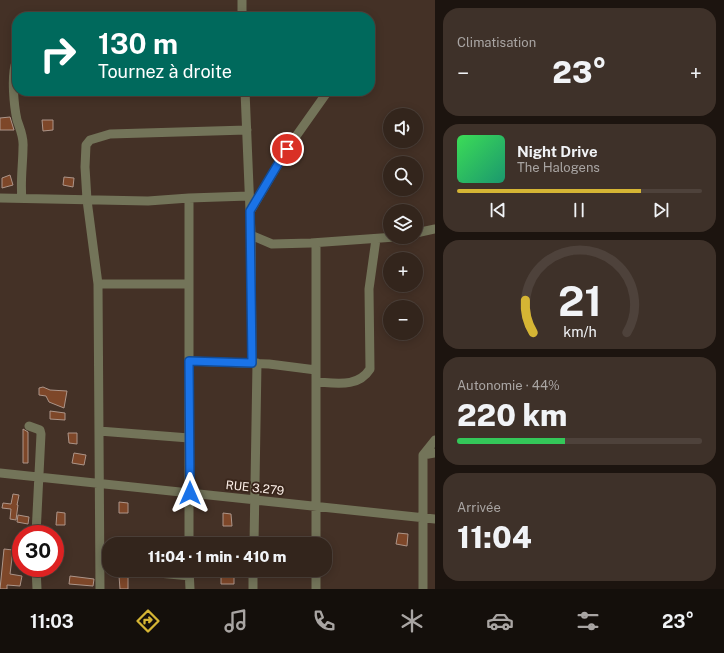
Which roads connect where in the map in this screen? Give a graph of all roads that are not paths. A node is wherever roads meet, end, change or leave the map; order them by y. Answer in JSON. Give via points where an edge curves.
{"nodes":[{"id":1,"x":242,"y":0,"type":"edge"},
{"id":2,"x":242,"y":12,"type":"edge"},
{"id":3,"x":14,"y":96,"type":"edge"},
{"id":4,"x":245,"y":96,"type":"edge"},
{"id":5,"x":324,"y":96,"type":"edge"},
{"id":6,"x":247,"y":130,"type":"junction"},
{"id":7,"x":250,"y":196,"type":"junction"},
{"id":8,"x":0,"y":198,"type":"edge"},
{"id":9,"x":22,"y":198,"type":"junction"},
{"id":10,"x":189,"y":198,"type":"junction"},
{"id":11,"x":87,"y":200,"type":"junction"},
{"id":12,"x":250,"y":211,"type":"junction"},
{"id":13,"x":435,"y":229,"type":"edge"},
{"id":14,"x":423,"y":232,"type":"edge"},
{"id":15,"x":251,"y":235,"type":"junction"},
{"id":16,"x":383,"y":238,"type":"edge"},
{"id":17,"x":376,"y":239,"type":"junction"},
{"id":18,"x":316,"y":243,"type":"junction"},
{"id":19,"x":98,"y":284,"type":"junction"},
{"id":20,"x":189,"y":284,"type":"junction"},
{"id":21,"x":189,"y":361,"type":"junction"},
{"id":22,"x":254,"y":363,"type":"junction"},
{"id":23,"x":316,"y":370,"type":"junction"},
{"id":24,"x":316,"y":382,"type":"junction"},
{"id":25,"x":30,"y":426,"type":"dead end"},
{"id":26,"x":99,"y":432,"type":"junction"},
{"id":27,"x":189,"y":438,"type":"junction"},
{"id":28,"x":435,"y":440,"type":"edge"},
{"id":29,"x":435,"y":453,"type":"edge"},
{"id":30,"x":422,"y":455,"type":"junction"},
{"id":31,"x":0,"y":473,"type":"edge"},
{"id":32,"x":38,"y":477,"type":"junction"},
{"id":33,"x":100,"y":484,"type":"junction"},
{"id":34,"x":190,"y":493,"type":"junction"},
{"id":35,"x":255,"y":500,"type":"junction"},
{"id":36,"x":316,"y":506,"type":"junction"},
{"id":37,"x":423,"y":518,"type":"junction"},
{"id":38,"x":435,"y":519,"type":"edge"},
{"id":39,"x":36,"y":525,"type":"edge"},
{"id":40,"x":189,"y":537,"type":"edge"},
{"id":41,"x":254,"y":537,"type":"edge"},
{"id":42,"x":316,"y":537,"type":"edge"},
{"id":43,"x":99,"y":568,"type":"joint"},
{"id":44,"x":36,"y":577,"type":"edge"},
{"id":45,"x":190,"y":577,"type":"edge"},
{"id":46,"x":253,"y":577,"type":"edge"},
{"id":47,"x":316,"y":577,"type":"edge"},
{"id":48,"x":37,"y":589,"type":"edge"},
{"id":49,"x":100,"y":589,"type":"edge"},
{"id":50,"x":190,"y":589,"type":"edge"},
{"id":51,"x":253,"y":589,"type":"edge"},
{"id":52,"x":316,"y":589,"type":"edge"},
{"id":53,"x":423,"y":589,"type":"edge"}],
"edges":[{"from":1,"to":2,"type":"street"},
{"from":3,"to":9,"type":"street","via":[[23,147],[24,166],[20,185]]},
{"from":4,"to":6,"type":"street"},
{"from":5,"to":12,"type":"street","via":[[287,149]]},
{"from":6,"to":7,"type":"street"},
{"from":6,"to":11,"type":"street","via":[[121,133],[90,140],[86,145]]},
{"from":7,"to":10,"type":"street"},
{"from":7,"to":12,"type":"street"},
{"from":8,"to":9,"type":"street"},
{"from":9,"to":11,"type":"street"},
{"from":10,"to":11,"type":"street","via":[[148,201]]},
{"from":10,"to":20,"type":"street"},
{"from":11,"to":19,"type":"street"},
{"from":12,"to":15,"type":"street"},
{"from":13,"to":14,"type":"street"},
{"from":15,"to":18,"type":"street","via":[[272,244]]},
{"from":15,"to":22,"type":"street"},
{"from":16,"to":17,"type":"street"},
{"from":17,"to":18,"type":"street"},
{"from":17,"to":24,"type":"street","via":[[369,289],[370,370],[365,377],[353,382]]},
{"from":18,"to":23,"type":"street"},
{"from":19,"to":20,"type":"street"},
{"from":19,"to":26,"type":"street"},
{"from":20,"to":21,"type":"street"},
{"from":21,"to":22,"type":"street"},
{"from":21,"to":27,"type":"street"},
{"from":22,"to":23,"type":"street"},
{"from":22,"to":35,"type":"street"},
{"from":23,"to":24,"type":"street"},
{"from":24,"to":36,"type":"street"},
{"from":25,"to":32,"type":"street","via":[[36,427],[41,434]]},
{"from":26,"to":27,"type":"street"},
{"from":26,"to":33,"type":"street"},
{"from":27,"to":34,"type":"street"},
{"from":28,"to":30,"type":"street"},
{"from":29,"to":30,"type":"street"},
{"from":30,"to":37,"type":"street"},
{"from":31,"to":32,"type":"street","name":"RUE 3.279"},
{"from":32,"to":33,"type":"street","name":"RUE 3.279"},
{"from":32,"to":39,"type":"street"},
{"from":33,"to":34,"type":"street","name":"RUE 3.279"},
{"from":33,"to":43,"type":"street"},
{"from":34,"to":35,"type":"street","name":"RUE 3.279"},
{"from":34,"to":40,"type":"street"},
{"from":35,"to":36,"type":"street","name":"RUE 3.279"},
{"from":35,"to":41,"type":"street"},
{"from":36,"to":37,"type":"street","name":"RUE 3.279"},
{"from":36,"to":42,"type":"street"},
{"from":37,"to":38,"type":"street","name":"RUE 3.279"},
{"from":37,"to":53,"type":"street"},
{"from":43,"to":49,"type":"street"},
{"from":44,"to":48,"type":"street"},
{"from":45,"to":50,"type":"street"},
{"from":46,"to":51,"type":"street"},
{"from":47,"to":52,"type":"street"}]}
